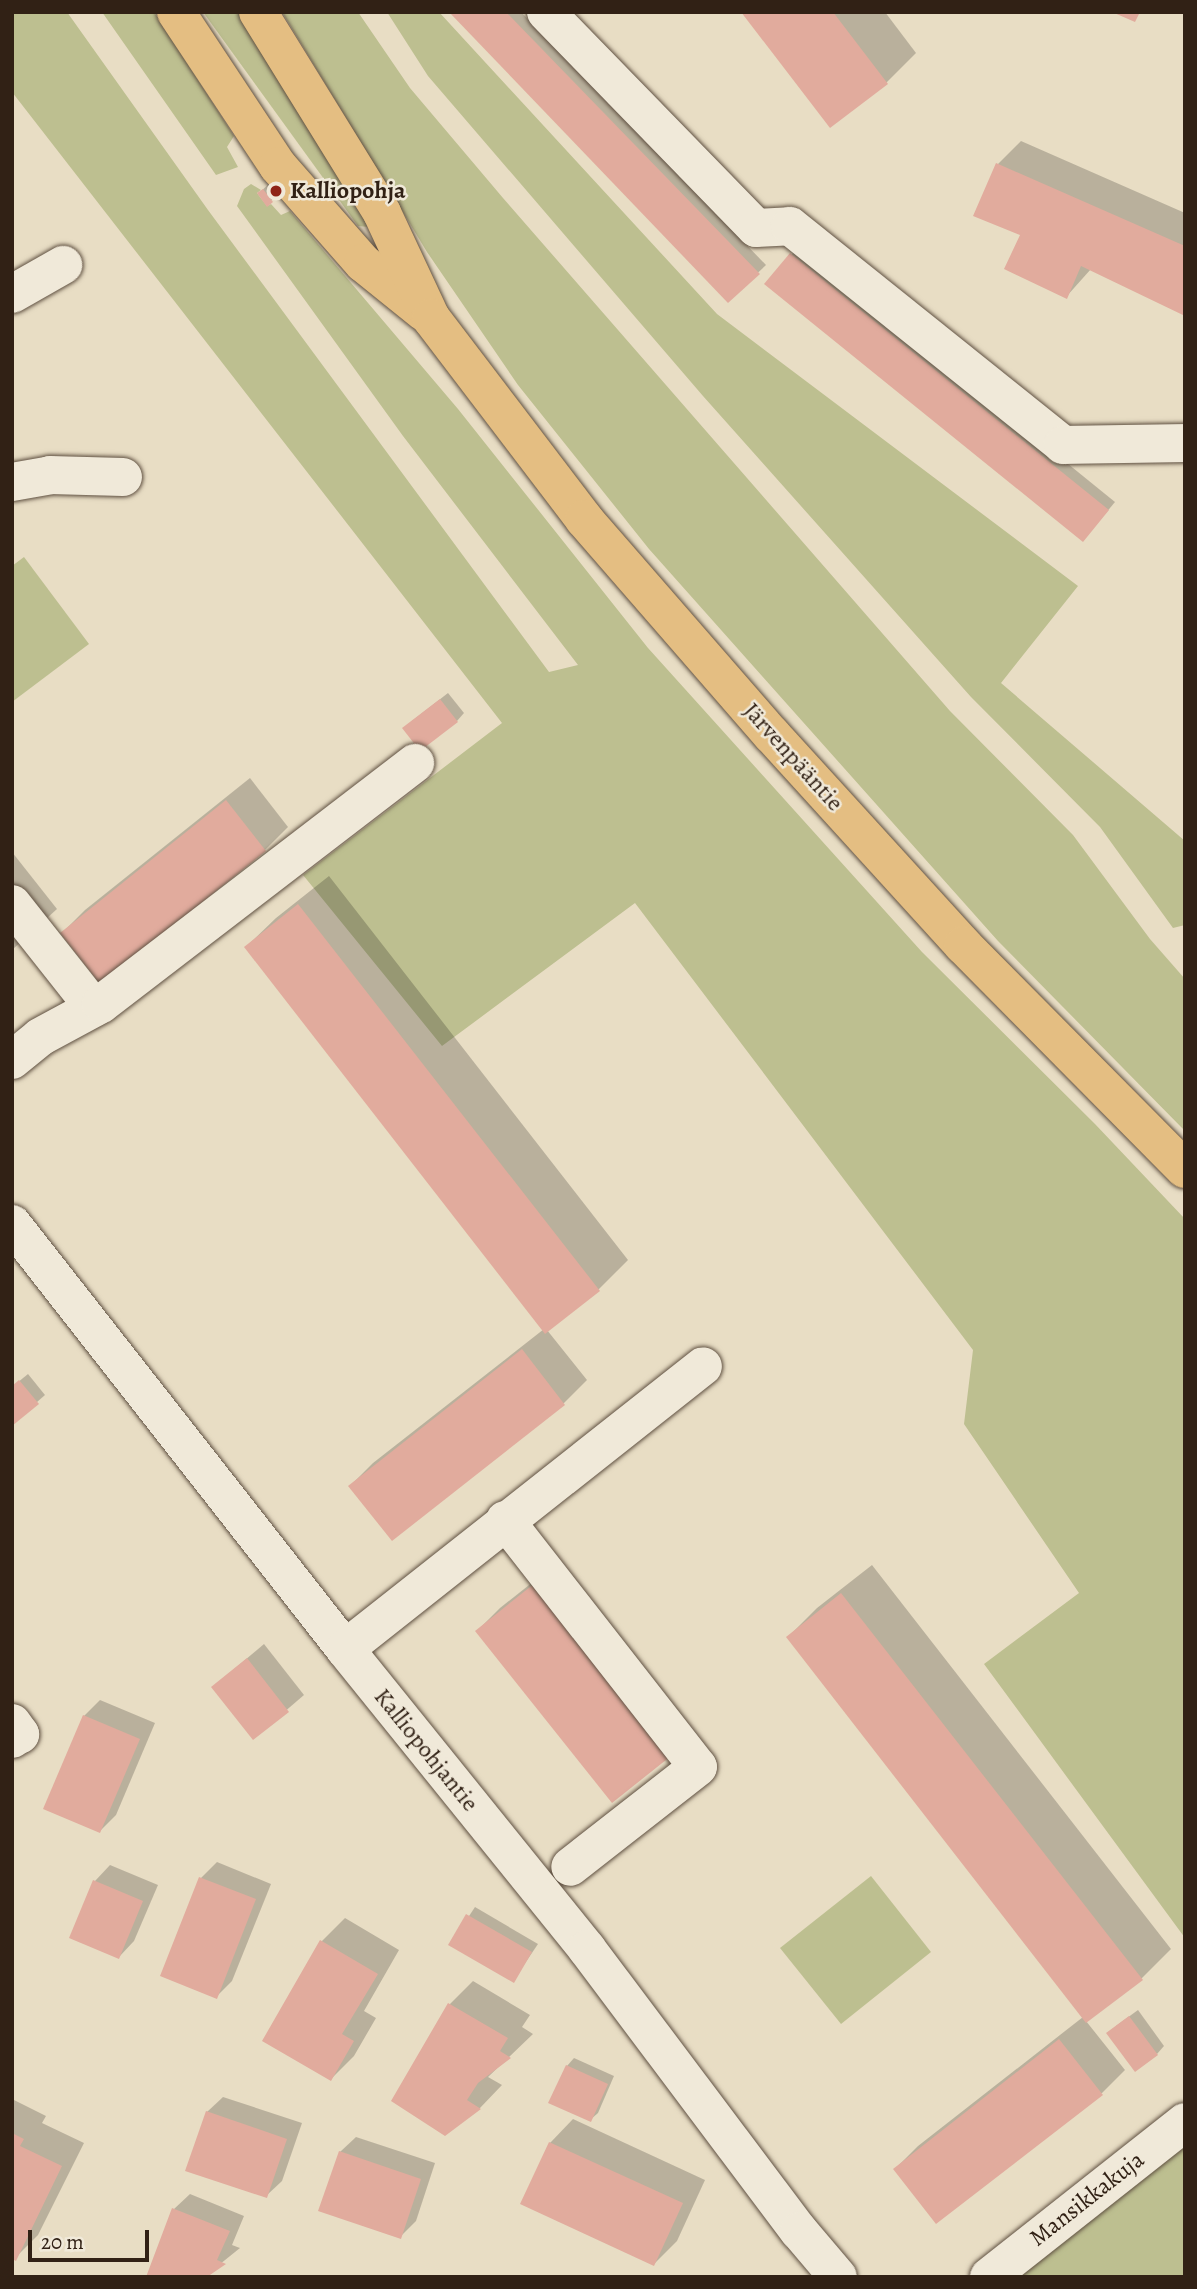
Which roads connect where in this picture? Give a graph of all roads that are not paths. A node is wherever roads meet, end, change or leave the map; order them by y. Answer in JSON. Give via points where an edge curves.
{"nodes":[{"id":1,"x":176,"y":12,"type":"edge"},
{"id":2,"x":258,"y":12,"type":"edge"},
{"id":3,"x":546,"y":12,"type":"edge"},
{"id":4,"x":63,"y":265,"type":"dead end"},
{"id":5,"x":12,"y":294,"type":"edge"},
{"id":6,"x":432,"y":318,"type":"junction"},
{"id":7,"x":1185,"y":443,"type":"edge"},
{"id":8,"x":123,"y":477,"type":"dead end"},
{"id":9,"x":12,"y":482,"type":"edge"},
{"id":10,"x":415,"y":763,"type":"dead end"},
{"id":11,"x":12,"y":904,"type":"edge"},
{"id":12,"x":94,"y":1008,"type":"junction"},
{"id":13,"x":12,"y":1060,"type":"edge"},
{"id":14,"x":1185,"y":1169,"type":"edge"},
{"id":15,"x":12,"y":1224,"type":"edge"},
{"id":16,"x":703,"y":1366,"type":"dead end"},
{"id":17,"x":505,"y":1520,"type":"junction"},
{"id":18,"x":345,"y":1649,"type":"junction"},
{"id":19,"x":12,"y":1723,"type":"edge"},
{"id":20,"x":12,"y":1739,"type":"edge"},
{"id":21,"x":570,"y":1867,"type":"dead end"},
{"id":22,"x":1185,"y":2122,"type":"edge"},
{"id":23,"x":838,"y":2277,"type":"edge"},
{"id":24,"x":989,"y":2277,"type":"edge"}],
"edges":[{"from":1,"to":6,"type":"main road","name":"Järvenpääntie","via":[[278,166],[363,263]]},
{"from":2,"to":6,"type":"main road","name":"Järvenpääntie","via":[[382,213]]},
{"from":3,"to":7,"type":"street","via":[[756,229],[790,226],[1063,445]]},
{"from":4,"to":5,"type":"street"},
{"from":6,"to":14,"type":"main road","name":"Järvenpääntie","via":[[584,519],[772,735],[963,945]]},
{"from":8,"to":9,"type":"street","via":[[50,475]]},
{"from":10,"to":12,"type":"street"},
{"from":11,"to":12,"type":"street"},
{"from":12,"to":13,"type":"street","via":[[40,1037]]},
{"from":15,"to":18,"type":"street","name":"Kalliopohjantie"},
{"from":16,"to":17,"type":"street"},
{"from":17,"to":18,"type":"street"},
{"from":17,"to":21,"type":"street","via":[[698,1767]]},
{"from":18,"to":23,"type":"street","name":"Kalliopohjantie","via":[[587,1949]]},
{"from":19,"to":20,"type":"street","via":[[20,1734]]},
{"from":22,"to":24,"type":"street","name":"Mansikkakuja"}]}
